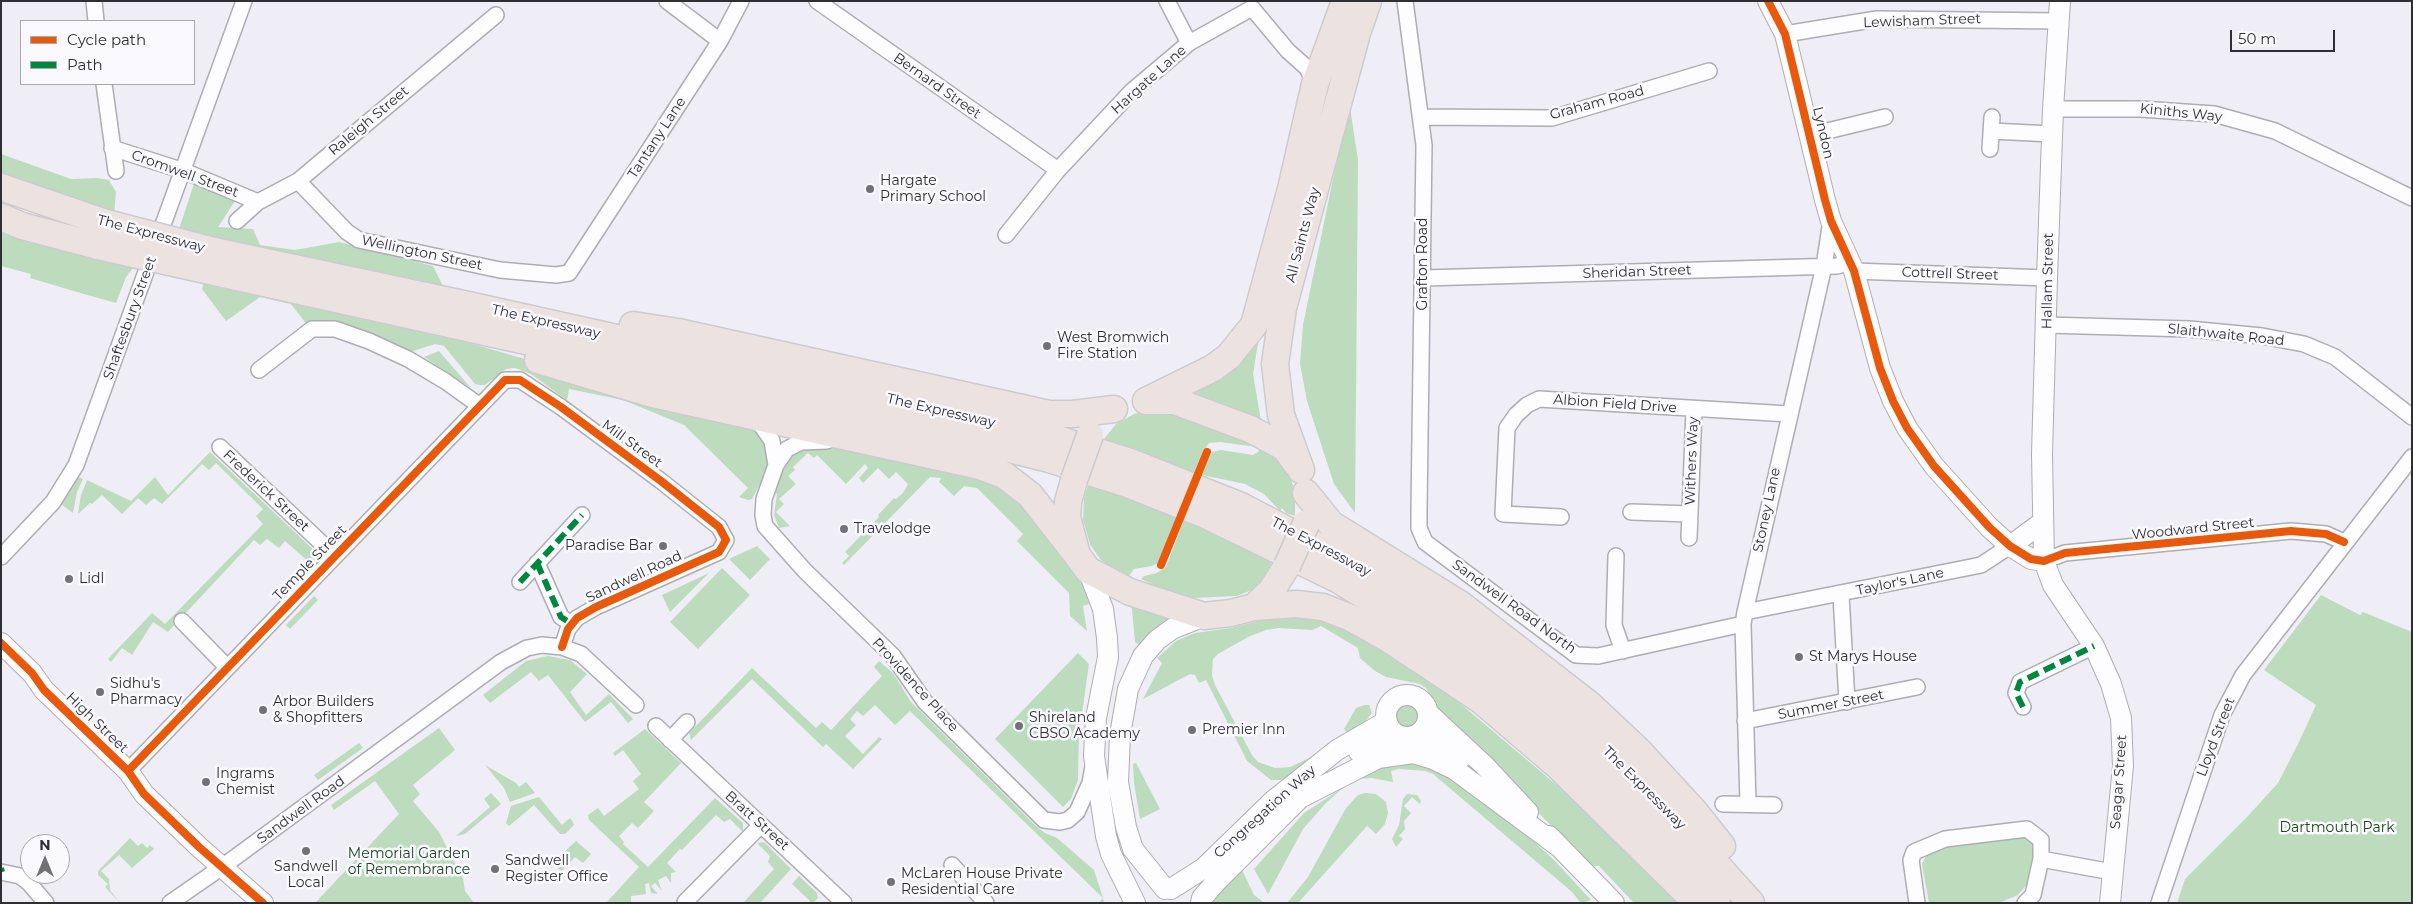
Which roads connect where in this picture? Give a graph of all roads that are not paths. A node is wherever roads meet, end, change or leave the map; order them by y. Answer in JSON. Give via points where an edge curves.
{"nodes":[{"id":1,"x":94,"y":1,"type":"edge"},
{"id":2,"x":244,"y":1,"type":"edge"},
{"id":3,"x":667,"y":1,"type":"edge"},
{"id":4,"x":741,"y":1,"type":"edge"},
{"id":5,"x":817,"y":1,"type":"edge"},
{"id":6,"x":1167,"y":1,"type":"edge"},
{"id":7,"x":1346,"y":1,"type":"edge"},
{"id":8,"x":1368,"y":1,"type":"edge"},
{"id":9,"x":1405,"y":1,"type":"edge"},
{"id":10,"x":1768,"y":1,"type":"edge"},
{"id":11,"x":1257,"y":5,"type":"edge"},
{"id":12,"x":2060,"y":11,"type":"edge"},
{"id":13,"x":496,"y":15,"type":"dead end"},
{"id":14,"x":96,"y":20,"type":"edge"},
{"id":15,"x":1785,"y":34,"type":"junction"},
{"id":16,"x":721,"y":39,"type":"junction"},
{"id":17,"x":1190,"y":43,"type":"junction"},
{"id":18,"x":1328,"y":47,"type":"junction"},
{"id":19,"x":1288,"y":51,"type":"junction"},
{"id":20,"x":1710,"y":71,"type":"dead end"},
{"id":21,"x":1315,"y":84,"type":"junction"},
{"id":22,"x":104,"y":85,"type":"edge"},
{"id":23,"x":2053,"y":109,"type":"junction"},
{"id":24,"x":1422,"y":117,"type":"junction"},
{"id":25,"x":1884,"y":117,"type":"dead end"},
{"id":26,"x":2052,"y":134,"type":"junction"},
{"id":27,"x":1811,"y":135,"type":"junction"},
{"id":28,"x":112,"y":148,"type":"junction"},
{"id":29,"x":1990,"y":149,"type":"dead end"},
{"id":30,"x":1058,"y":170,"type":"junction"},
{"id":31,"x":116,"y":171,"type":"dead end"},
{"id":32,"x":184,"y":171,"type":"junction"},
{"id":33,"x":298,"y":181,"type":"junction"},
{"id":34,"x":1,"y":187,"type":"edge"},
{"id":35,"x":2412,"y":198,"type":"edge"},
{"id":36,"x":258,"y":202,"type":"junction"},
{"id":37,"x":1,"y":217,"type":"edge"},
{"id":38,"x":237,"y":221,"type":"dead end"},
{"id":39,"x":1831,"y":221,"type":"junction"},
{"id":40,"x":100,"y":234,"type":"junction"},
{"id":41,"x":1006,"y":235,"type":"dead end"},
{"id":42,"x":212,"y":261,"type":"junction"},
{"id":43,"x":1824,"y":266,"type":"junction"},
{"id":44,"x":1852,"y":266,"type":"junction"},
{"id":45,"x":569,"y":273,"type":"joint"},
{"id":46,"x":1424,"y":278,"type":"junction"},
{"id":47,"x":2047,"y":278,"type":"junction"},
{"id":48,"x":449,"y":315,"type":"junction"},
{"id":49,"x":2047,"y":326,"type":"junction"},
{"id":50,"x":259,"y":370,"type":"dead end"},
{"id":51,"x":514,"y":379,"type":"joint"},
{"id":52,"x":1146,"y":401,"type":"junction"},
{"id":53,"x":480,"y":406,"type":"junction"},
{"id":54,"x":1114,"y":409,"type":"junction"},
{"id":55,"x":1694,"y":409,"type":"junction"},
{"id":56,"x":741,"y":414,"type":"junction"},
{"id":57,"x":1788,"y":414,"type":"junction"},
{"id":58,"x":2412,"y":417,"type":"edge"},
{"id":59,"x":863,"y":440,"type":"junction"},
{"id":60,"x":220,"y":447,"type":"dead end"},
{"id":61,"x":2412,"y":458,"type":"edge"},
{"id":62,"x":776,"y":465,"type":"junction"},
{"id":63,"x":1304,"y":482,"type":"junction"},
{"id":64,"x":1631,"y":512,"type":"dead end"},
{"id":65,"x":1690,"y":514,"type":"junction"},
{"id":66,"x":582,"y":515,"type":"dead end"},
{"id":67,"x":1561,"y":516,"type":"dead end"},
{"id":68,"x":2043,"y":522,"type":"junction"},
{"id":69,"x":1419,"y":528,"type":"joint"},
{"id":70,"x":1689,"y":538,"type":"dead end"},
{"id":71,"x":726,"y":540,"type":"joint"},
{"id":72,"x":2344,"y":542,"type":"junction"},
{"id":73,"x":2010,"y":546,"type":"junction"},
{"id":74,"x":334,"y":555,"type":"junction"},
{"id":75,"x":1,"y":557,"type":"edge"},
{"id":76,"x":1620,"y":561,"type":"dead end"},
{"id":77,"x":2044,"y":561,"type":"junction"},
{"id":78,"x":1083,"y":562,"type":"junction"},
{"id":79,"x":537,"y":563,"type":"junction"},
{"id":80,"x":520,"y":582,"type":"dead end"},
{"id":81,"x":1841,"y":595,"type":"junction"},
{"id":82,"x":1254,"y":607,"type":"junction"},
{"id":83,"x":1204,"y":616,"type":"junction"},
{"id":84,"x":1744,"y":618,"type":"junction"},
{"id":85,"x":182,"y":621,"type":"dead end"},
{"id":86,"x":572,"y":624,"type":"junction"},
{"id":87,"x":1,"y":643,"type":"edge"},
{"id":88,"x":2094,"y":646,"type":"junction"},
{"id":89,"x":562,"y":647,"type":"junction"},
{"id":90,"x":1623,"y":651,"type":"junction"},
{"id":91,"x":1,"y":660,"type":"edge"},
{"id":92,"x":227,"y":667,"type":"junction"},
{"id":93,"x":1917,"y":688,"type":"dead end"},
{"id":94,"x":44,"y":690,"type":"junction"},
{"id":95,"x":1847,"y":702,"type":"junction"},
{"id":96,"x":636,"y":705,"type":"dead end"},
{"id":97,"x":2023,"y":707,"type":"dead end"},
{"id":98,"x":1428,"y":713,"type":"junction"},
{"id":99,"x":1386,"y":721,"type":"junction"},
{"id":100,"x":1745,"y":721,"type":"junction"},
{"id":101,"x":687,"y":722,"type":"dead end"},
{"id":102,"x":656,"y":726,"type":"dead end"},
{"id":103,"x":1409,"y":737,"type":"junction"},
{"id":104,"x":670,"y":740,"type":"junction"},
{"id":105,"x":1094,"y":756,"type":"junction"},
{"id":106,"x":128,"y":771,"type":"junction"},
{"id":107,"x":1294,"y":802,"type":"junction"},
{"id":108,"x":1518,"y":802,"type":"junction"},
{"id":109,"x":1723,"y":804,"type":"dead end"},
{"id":110,"x":1748,"y":804,"type":"junction"},
{"id":111,"x":1774,"y":805,"type":"dead end"},
{"id":112,"x":761,"y":825,"type":"junction"},
{"id":113,"x":1558,"y":846,"type":"junction"},
{"id":114,"x":2040,"y":859,"type":"junction"},
{"id":115,"x":952,"y":865,"type":"dead end"},
{"id":116,"x":222,"y":867,"type":"junction"},
{"id":117,"x":1,"y":868,"type":"edge"},
{"id":118,"x":1,"y":872,"type":"edge"},
{"id":119,"x":2112,"y":872,"type":"junction"},
{"id":120,"x":1168,"y":889,"type":"junction"},
{"id":121,"x":835,"y":900,"type":"edge"},
{"id":122,"x":685,"y":902,"type":"edge"},
{"id":123,"x":46,"y":903,"type":"edge"},
{"id":124,"x":170,"y":903,"type":"edge"},
{"id":125,"x":263,"y":903,"type":"edge"},
{"id":126,"x":986,"y":903,"type":"edge"},
{"id":127,"x":1135,"y":903,"type":"edge"},
{"id":128,"x":1143,"y":903,"type":"edge"},
{"id":129,"x":1194,"y":903,"type":"edge"},
{"id":130,"x":1201,"y":903,"type":"edge"},
{"id":131,"x":1614,"y":903,"type":"edge"},
{"id":132,"x":1697,"y":903,"type":"edge"},
{"id":133,"x":1717,"y":903,"type":"edge"},
{"id":134,"x":1751,"y":903,"type":"edge"},
{"id":135,"x":1766,"y":903,"type":"edge"},
{"id":136,"x":1917,"y":903,"type":"edge"},
{"id":137,"x":2025,"y":903,"type":"edge"},
{"id":138,"x":2110,"y":903,"type":"edge"},
{"id":139,"x":2160,"y":903,"type":"edge"}],
"edges":[{"from":1,"to":14,"type":"street"},
{"from":2,"to":32,"type":"street","name":"Shaftesbury Street"},
{"from":3,"to":16,"type":"street"},
{"from":4,"to":16,"type":"street","name":"Tantany Lane"},
{"from":5,"to":30,"type":"street","name":"Bernard Street"},
{"from":6,"to":17,"type":"street"},
{"from":7,"to":18,"type":"highway","name":"All Saints Way"},
{"from":8,"to":63,"type":"highway","name":"All Saints Way","via":[[1283,308],[1274,364],[1281,415]]},
{"from":9,"to":24,"type":"street","name":"Grafton Road"},
{"from":10,"to":15,"type":"street","name":"Lyndon"},
{"from":11,"to":17,"type":"street","name":"Hargate Lane"},
{"from":11,"to":19,"type":"street","name":"Hargate Lane"},
{"from":12,"to":15,"type":"street","name":"Lewisham Street","via":[[1877,20]]},
{"from":12,"to":23,"type":"street","name":"Hallam Street"},
{"from":13,"to":33,"type":"street","name":"Raleigh Street"},
{"from":15,"to":27,"type":"street","name":"Lyndon"},
{"from":16,"to":45,"type":"street","name":"Tantany Lane"},
{"from":17,"to":30,"type":"street","name":"Hargate Lane","via":[[1132,91]]},
{"from":18,"to":19,"type":"street","via":[[1308,55]]},
{"from":18,"to":21,"type":"highway","name":"All Saints Way"},
{"from":19,"to":21,"type":"street","name":"Hargate Lane","via":[[1307,68]]},
{"from":20,"to":24,"type":"street","name":"Graham Road","via":[[1552,118]]},
{"from":21,"to":52,"type":"highway","name":"All Saints Way","via":[[1254,325],[1229,356],[1213,368]]},
{"from":22,"to":28,"type":"street"},
{"from":23,"to":26,"type":"street","name":"Hallam Street"},
{"from":23,"to":35,"type":"street","name":"Kiniths Way","via":[[2141,109],[2214,114],[2275,131]]},
{"from":24,"to":46,"type":"street","name":"Grafton Road"},
{"from":25,"to":27,"type":"street"},
{"from":26,"to":29,"type":"street","via":[[1991,124]]},
{"from":26,"to":47,"type":"street","name":"Hallam Street"},
{"from":27,"to":39,"type":"street","name":"Lyndon"},
{"from":28,"to":31,"type":"street"},
{"from":28,"to":32,"type":"street","name":"Cromwell Street"},
{"from":30,"to":41,"type":"street","name":"Hargate Lane"},
{"from":32,"to":36,"type":"street","name":"Cromwell Street"},
{"from":32,"to":75,"type":"street","name":"Shaftesbury Street","via":[[76,465],[53,502]]},
{"from":33,"to":36,"type":"street","name":"Raleigh Street"},
{"from":33,"to":45,"type":"street","name":"Wellington Street","via":[[358,240],[500,270]]},
{"from":34,"to":40,"type":"highway","name":"The Expressway"},
{"from":36,"to":38,"type":"street","name":"Raleigh Street"},
{"from":37,"to":40,"type":"highway","name":"The Expressway","via":[[22,226]]},
{"from":39,"to":43,"type":"street","name":"Stoney Lane"},
{"from":39,"to":44,"type":"street","name":"Lyndon"},
{"from":40,"to":42,"type":"highway","name":"The Expressway","bridge":true},
{"from":42,"to":48,"type":"highway","name":"The Expressway"},
{"from":42,"to":48,"type":"highway","name":"The Expressway","via":[[395,312]]},
{"from":43,"to":44,"type":"street","name":"Sheridan Street"},
{"from":43,"to":46,"type":"street","name":"Sheridan Street"},
{"from":43,"to":57,"type":"street","name":"Stoney Lane"},
{"from":44,"to":47,"type":"street","name":"Cottrell Street"},
{"from":44,"to":73,"type":"street","name":"Lyndon","via":[[1880,368],[1892,401],[1907,428],[1934,466]]},
{"from":46,"to":69,"type":"street","name":"Grafton Road"},
{"from":47,"to":49,"type":"street","name":"Hallam Street"},
{"from":48,"to":54,"type":"highway","via":[[530,309],[678,332],[1049,414]]},
{"from":48,"to":56,"type":"highway","via":[[524,355],[653,394]]},
{"from":48,"to":133,"type":"highway","name":"The Expressway","via":[[1049,459],[1125,483],[1208,516],[1337,579],[1409,622],[1495,684],[1573,748],[1664,837]]},
{"from":48,"to":134,"type":"highway","name":"The Expressway","via":[[950,412],[1054,438],[1134,463],[1242,506],[1377,577],[1483,647],[1583,729],[1679,823]]},
{"from":49,"to":58,"type":"street","name":"Slaithwaite Road","via":[[2189,329],[2262,336],[2304,344],[2335,358]]},
{"from":49,"to":68,"type":"street","name":"Hallam Street"},
{"from":50,"to":53,"type":"street","via":[[312,329],[335,329],[408,359]]},
{"from":51,"to":53,"type":"street","name":"Temple Street","via":[[505,380]]},
{"from":51,"to":71,"type":"street","name":"Mill Street","via":[[561,407],[661,481],[719,527]]},
{"from":52,"to":54,"type":"highway"},
{"from":52,"to":63,"type":"highway","via":[[1175,401],[1250,429],[1284,447]]},
{"from":53,"to":74,"type":"street","name":"Temple Street"},
{"from":54,"to":78,"type":"highway","bridge":true,"via":[[1097,423],[1090,434],[1074,480],[1067,517]]},
{"from":55,"to":57,"type":"street","name":"Albion Field Drive"},
{"from":55,"to":65,"type":"street","name":"Withers Way"},
{"from":55,"to":67,"type":"street","name":"Albion Field Drive","via":[[1564,399],[1539,399],[1527,405],[1507,428],[1504,514]]},
{"from":56,"to":59,"type":"highway"},
{"from":56,"to":62,"type":"street","via":[[760,425],[772,441]]},
{"from":57,"to":84,"type":"street","name":"Stoney Lane"},
{"from":59,"to":62,"type":"street","via":[[801,442],[787,449]]},
{"from":59,"to":78,"type":"highway","via":[[980,466],[1004,475],[1030,495]]},
{"from":60,"to":74,"type":"street","name":"Frederick Street"},
{"from":61,"to":72,"type":"street","name":"Lloyd Street"},
{"from":62,"to":105,"type":"street","name":"Providence Place","via":[[764,498],[765,526],[804,571],[893,656],[925,702],[1044,820],[1060,822],[1077,812],[1090,784]]},
{"from":63,"to":82,"type":"highway","bridge":true,"via":[[1309,511],[1306,524],[1271,591]]},
{"from":63,"to":135,"type":"highway","via":[[1331,524],[1460,604],[1590,705],[1639,751],[1695,812]]},
{"from":64,"to":65,"type":"street","name":"Withers Way"},
{"from":65,"to":70,"type":"street","name":"Withers Way"},
{"from":66,"to":79,"type":"street"},
{"from":68,"to":73,"type":"street","name":"Taylor's Lane"},
{"from":68,"to":77,"type":"street","name":"Hallam Street"},
{"from":69,"to":90,"type":"street","name":"Sandwell Road North","via":[[1424,542],[1576,655],[1586,657]]},
{"from":71,"to":86,"type":"street","name":"Sandwell Road","via":[[719,552],[596,607]]},
{"from":72,"to":77,"type":"street","name":"Woodward Street","via":[[2326,534],[2291,531],[2065,553]]},
{"from":72,"to":139,"type":"street","name":"Lloyd Street","via":[[2238,683],[2222,716]]},
{"from":73,"to":77,"type":"street","name":"Lyndon","via":[[2031,559]]},
{"from":73,"to":81,"type":"street","name":"Taylor's Lane","via":[[1981,565]]},
{"from":74,"to":92,"type":"street","name":"Temple Street"},
{"from":76,"to":90,"type":"street","via":[[1614,625]]},
{"from":77,"to":88,"type":"street","name":"Seagar Street","via":[[2053,585]]},
{"from":78,"to":83,"type":"highway","via":[[1130,592]]},
{"from":78,"to":105,"type":"street","via":[[1103,609],[1107,638],[1108,657],[1096,718]]},
{"from":79,"to":80,"type":"street"},
{"from":79,"to":86,"type":"street","via":[[561,617]]},
{"from":81,"to":84,"type":"street","name":"Taylor's Lane"},
{"from":81,"to":95,"type":"street"},
{"from":82,"to":83,"type":"highway"},
{"from":82,"to":132,"type":"highway","via":[[1323,607],[1351,618],[1482,701],[1558,766]]},
{"from":83,"to":120,"type":"street","via":[[1172,629],[1143,656],[1128,689],[1120,735],[1118,782],[1126,827],[1134,849]]},
{"from":84,"to":90,"type":"street","name":"Sandwell Road North"},
{"from":84,"to":100,"type":"street","name":"Stoney Lane"},
{"from":85,"to":92,"type":"street"},
{"from":86,"to":89,"type":"street"},
{"from":87,"to":94,"type":"street","name":"High Street","via":[[32,673]]},
{"from":88,"to":97,"type":"street","via":[[2020,682],[2016,693]]},
{"from":88,"to":119,"type":"street","name":"Seagar Street","via":[[2112,684],[2122,718],[2123,766]]},
{"from":89,"to":96,"type":"street","via":[[581,654]]},
{"from":89,"to":116,"type":"street","name":"Sandwell Road","via":[[542,645],[528,648],[507,659]]},
{"from":91,"to":94,"type":"street","name":"High Street"},
{"from":92,"to":106,"type":"street","name":"Temple Street"},
{"from":93,"to":95,"type":"street","name":"Summer Street"},
{"from":94,"to":106,"type":"street","name":"High Street"},
{"from":95,"to":100,"type":"street","name":"Summer Street"},
{"from":98,"to":99,"type":"street","name":"Congregation Way","via":[[1419,699],[1411,695],[1402,696],[1389,706]]},
{"from":98,"to":103,"type":"street","via":[[1423,730]]},
{"from":98,"to":108,"type":"street","name":"Congregation Way"},
{"from":99,"to":103,"type":"street","name":"Congregation Way","via":[[1393,732]]},
{"from":99,"to":120,"type":"street","name":"Congregation Way","via":[[1337,750],[1274,800],[1204,868]]},
{"from":100,"to":110,"type":"street","name":"Stoney Lane"},
{"from":101,"to":104,"type":"street"},
{"from":102,"to":104,"type":"street","name":"Bratt Street"},
{"from":103,"to":107,"type":"street","name":"Congregation Way","via":[[1378,740],[1336,766]]},
{"from":103,"to":108,"type":"street","name":"Congregation Way","via":[[1428,740],[1465,762]]},
{"from":104,"to":112,"type":"street","name":"Bratt Street"},
{"from":105,"to":127,"type":"street","via":[[1111,854]]},
{"from":106,"to":116,"type":"street","name":"High Street","via":[[144,794]]},
{"from":107,"to":113,"type":"street","via":[[1378,758],[1413,753],[1454,769]]},
{"from":107,"to":130,"type":"street","name":"Congregation Way","via":[[1216,882]]},
{"from":108,"to":113,"type":"street","name":"Congregation Way"},
{"from":109,"to":110,"type":"street"},
{"from":110,"to":111,"type":"street"},
{"from":112,"to":121,"type":"street","name":"Bratt Street"},
{"from":112,"to":122,"type":"street"},
{"from":113,"to":131,"type":"street","name":"Congregation Way"},
{"from":114,"to":119,"type":"street"},
{"from":114,"to":136,"type":"street","via":[[2041,840],[2027,829],[1945,839],[1922,847],[1914,852],[1911,860]]},
{"from":114,"to":137,"type":"street","via":[[2033,895]]},
{"from":115,"to":126,"type":"street"},
{"from":116,"to":124,"type":"street","name":"Sandwell Road"},
{"from":116,"to":125,"type":"street","name":"High Street"},
{"from":117,"to":118,"type":"street"},
{"from":118,"to":123,"type":"street","via":[[20,876]]},
{"from":119,"to":138,"type":"street","name":"Seagar Street"},
{"from":120,"to":128,"type":"street","name":"Congregation Way","via":[[1155,891]]},
{"from":120,"to":129,"type":"street","via":[[1184,893]]}]}
